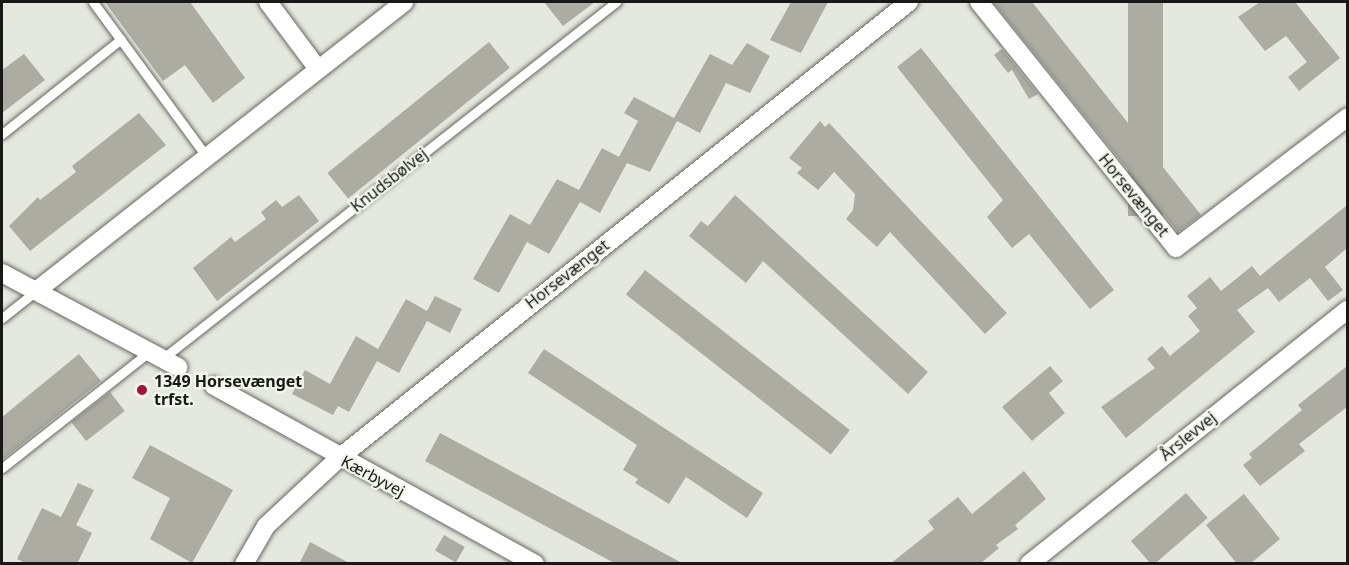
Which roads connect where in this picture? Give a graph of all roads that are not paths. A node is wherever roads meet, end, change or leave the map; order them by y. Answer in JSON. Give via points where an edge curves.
{"nodes":[{"id":1,"x":93,"y":2,"type":"edge"},
{"id":2,"x":268,"y":2,"type":"edge"},
{"id":3,"x":404,"y":2,"type":"edge"},
{"id":4,"x":616,"y":2,"type":"edge"},
{"id":5,"x":909,"y":2,"type":"edge"},
{"id":6,"x":979,"y":2,"type":"edge"},
{"id":7,"x":120,"y":39,"type":"junction"},
{"id":8,"x":318,"y":69,"type":"junction"},
{"id":9,"x":1347,"y":117,"type":"edge"},
{"id":10,"x":2,"y":134,"type":"edge"},
{"id":11,"x":207,"y":157,"type":"junction"},
{"id":12,"x":2,"y":273,"type":"edge"},
{"id":13,"x":36,"y":291,"type":"junction"},
{"id":14,"x":1347,"y":309,"type":"edge"},
{"id":15,"x":2,"y":318,"type":"edge"},
{"id":16,"x":163,"y":359,"type":"junction"},
{"id":17,"x":214,"y":386,"type":"dead end"},
{"id":18,"x":339,"y":458,"type":"junction"},
{"id":19,"x":2,"y":468,"type":"edge"},
{"id":20,"x":244,"y":564,"type":"edge"},
{"id":21,"x":535,"y":564,"type":"edge"},
{"id":22,"x":1029,"y":564,"type":"edge"}],
"edges":[{"from":1,"to":7,"type":"lane"},
{"from":2,"to":8,"type":"street"},
{"from":3,"to":8,"type":"street"},
{"from":4,"to":16,"type":"lane","name":"Knudsbølvej"},
{"from":5,"to":18,"type":"street","name":"Horsevænget"},
{"from":6,"to":9,"type":"street","name":"Horsevænget","via":[[1176,248]]},
{"from":7,"to":10,"type":"lane"},
{"from":7,"to":11,"type":"lane"},
{"from":8,"to":11,"type":"street"},
{"from":11,"to":13,"type":"street"},
{"from":12,"to":13,"type":"street"},
{"from":13,"to":15,"type":"lane"},
{"from":13,"to":16,"type":"street"},
{"from":14,"to":22,"type":"street","name":"Årslevvej"},
{"from":16,"to":19,"type":"lane","name":"Knudsbølvej"},
{"from":17,"to":18,"type":"street","name":"Kærbyvej"},
{"from":18,"to":20,"type":"street","name":"Horsevænget","via":[[266,526]]},
{"from":18,"to":21,"type":"street","name":"Kærbyvej"}]}
